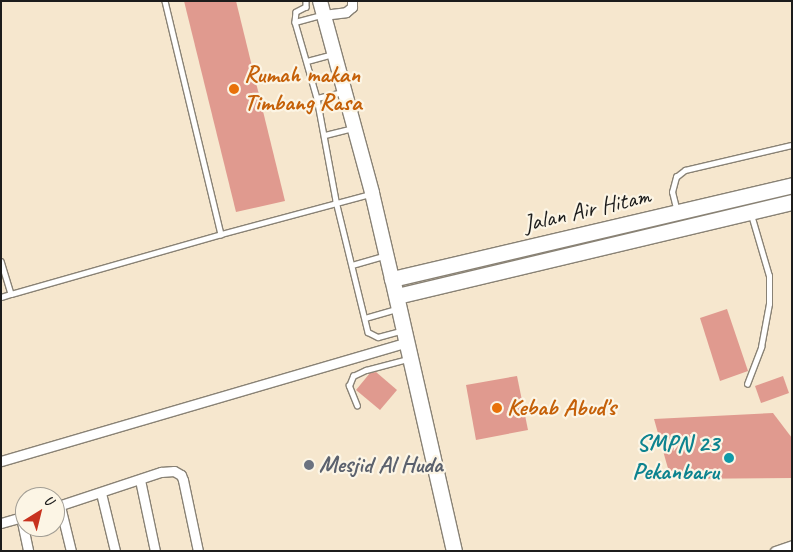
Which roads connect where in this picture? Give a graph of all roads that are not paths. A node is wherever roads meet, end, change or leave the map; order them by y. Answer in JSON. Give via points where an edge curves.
{"nodes":[{"id":1,"x":165,"y":1,"type":"edge"},
{"id":2,"x":306,"y":1,"type":"edge"},
{"id":3,"x":352,"y":1,"type":"edge"},
{"id":4,"x":321,"y":8,"type":"edge"},
{"id":5,"x":295,"y":22,"type":"junction"},
{"id":6,"x":334,"y":54,"type":"junction"},
{"id":7,"x":308,"y":61,"type":"junction"},
{"id":8,"x":344,"y":91,"type":"junction"},
{"id":9,"x":316,"y":98,"type":"junction"},
{"id":10,"x":354,"y":128,"type":"junction"},
{"id":11,"x":325,"y":135,"type":"junction"},
{"id":12,"x":792,"y":145,"type":"edge"},
{"id":13,"x":792,"y":185,"type":"edge"},
{"id":14,"x":372,"y":193,"type":"junction"},
{"id":15,"x":336,"y":201,"type":"junction"},
{"id":16,"x":792,"y":202,"type":"edge"},
{"id":17,"x":678,"y":212,"type":"junction"},
{"id":18,"x":750,"y":212,"type":"junction"},
{"id":19,"x":221,"y":234,"type":"junction"},
{"id":20,"x":387,"y":256,"type":"junction"},
{"id":21,"x":1,"y":261,"type":"edge"},
{"id":22,"x":352,"y":266,"type":"junction"},
{"id":23,"x":392,"y":279,"type":"junction"},
{"id":24,"x":11,"y":294,"type":"junction"},
{"id":25,"x":1,"y":297,"type":"edge"},
{"id":26,"x":398,"y":303,"type":"junction"},
{"id":27,"x":365,"y":318,"type":"junction"},
{"id":28,"x":405,"y":336,"type":"junction"},
{"id":29,"x":410,"y":359,"type":"junction"},
{"id":30,"x":747,"y":384,"type":"dead end"},
{"id":31,"x":357,"y":406,"type":"dead end"},
{"id":32,"x":1,"y":461,"type":"edge"},
{"id":33,"x":140,"y":480,"type":"junction"},
{"id":34,"x":101,"y":493,"type":"junction"},
{"id":35,"x":65,"y":504,"type":"edge"},
{"id":36,"x":15,"y":519,"type":"edge"},
{"id":37,"x":1,"y":523,"type":"edge"},
{"id":38,"x":65,"y":532,"type":"edge"},
{"id":39,"x":26,"y":537,"type":"edge"},
{"id":40,"x":792,"y":545,"type":"edge"},
{"id":41,"x":28,"y":551,"type":"edge"},
{"id":42,"x":71,"y":551,"type":"edge"},
{"id":43,"x":115,"y":551,"type":"edge"},
{"id":44,"x":156,"y":551,"type":"edge"},
{"id":45,"x":198,"y":551,"type":"edge"},
{"id":46,"x":454,"y":551,"type":"edge"},
{"id":47,"x":775,"y":551,"type":"edge"}],
"edges":[{"from":1,"to":19,"type":"lane"},
{"from":2,"to":5,"type":"lane","via":[[306,6],[296,12]]},
{"from":3,"to":4,"type":"street","via":[[352,7],[346,12]]},
{"from":4,"to":5,"type":"lane"},
{"from":4,"to":6,"type":"main road"},
{"from":5,"to":7,"type":"lane"},
{"from":6,"to":7,"type":"lane"},
{"from":6,"to":8,"type":"main road"},
{"from":7,"to":9,"type":"lane"},
{"from":8,"to":9,"type":"lane"},
{"from":8,"to":10,"type":"main road"},
{"from":9,"to":11,"type":"lane"},
{"from":10,"to":11,"type":"lane"},
{"from":10,"to":14,"type":"main road"},
{"from":11,"to":15,"type":"lane"},
{"from":12,"to":17,"type":"lane","via":[[685,170],[676,178],[672,192]]},
{"from":13,"to":17,"type":"highway","name":"Jalan Air Hitam"},
{"from":14,"to":15,"type":"lane"},
{"from":14,"to":20,"type":"main road"},
{"from":15,"to":19,"type":"lane"},
{"from":15,"to":22,"type":"lane"},
{"from":16,"to":18,"type":"highway","name":"Jalan Air Hitam"},
{"from":17,"to":23,"type":"highway","name":"Jalan Air Hitam"},
{"from":18,"to":26,"type":"highway","name":"Jalan Air Hitam"},
{"from":18,"to":30,"type":"lane","via":[[769,276],[769,294],[761,347]]},
{"from":19,"to":24,"type":"lane"},
{"from":20,"to":22,"type":"lane"},
{"from":20,"to":23,"type":"main road"},
{"from":21,"to":24,"type":"lane"},
{"from":22,"to":27,"type":"lane"},
{"from":23,"to":26,"type":"highway"},
{"from":24,"to":25,"type":"lane"},
{"from":26,"to":27,"type":"lane"},
{"from":26,"to":28,"type":"highway"},
{"from":27,"to":28,"type":"lane","via":[[368,332],[378,337]]},
{"from":28,"to":29,"type":"highway"},
{"from":28,"to":32,"type":"street"},
{"from":29,"to":31,"type":"lane","via":[[355,374],[349,386]]},
{"from":29,"to":46,"type":"highway"},
{"from":33,"to":34,"type":"street"},
{"from":33,"to":44,"type":"street"},
{"from":33,"to":45,"type":"street","via":[[168,470],[181,475]]},
{"from":34,"to":35,"type":"street"},
{"from":34,"to":43,"type":"street"},
{"from":36,"to":37,"type":"street"},
{"from":38,"to":42,"type":"street"},
{"from":39,"to":41,"type":"street"},
{"from":40,"to":47,"type":"street"}]}
